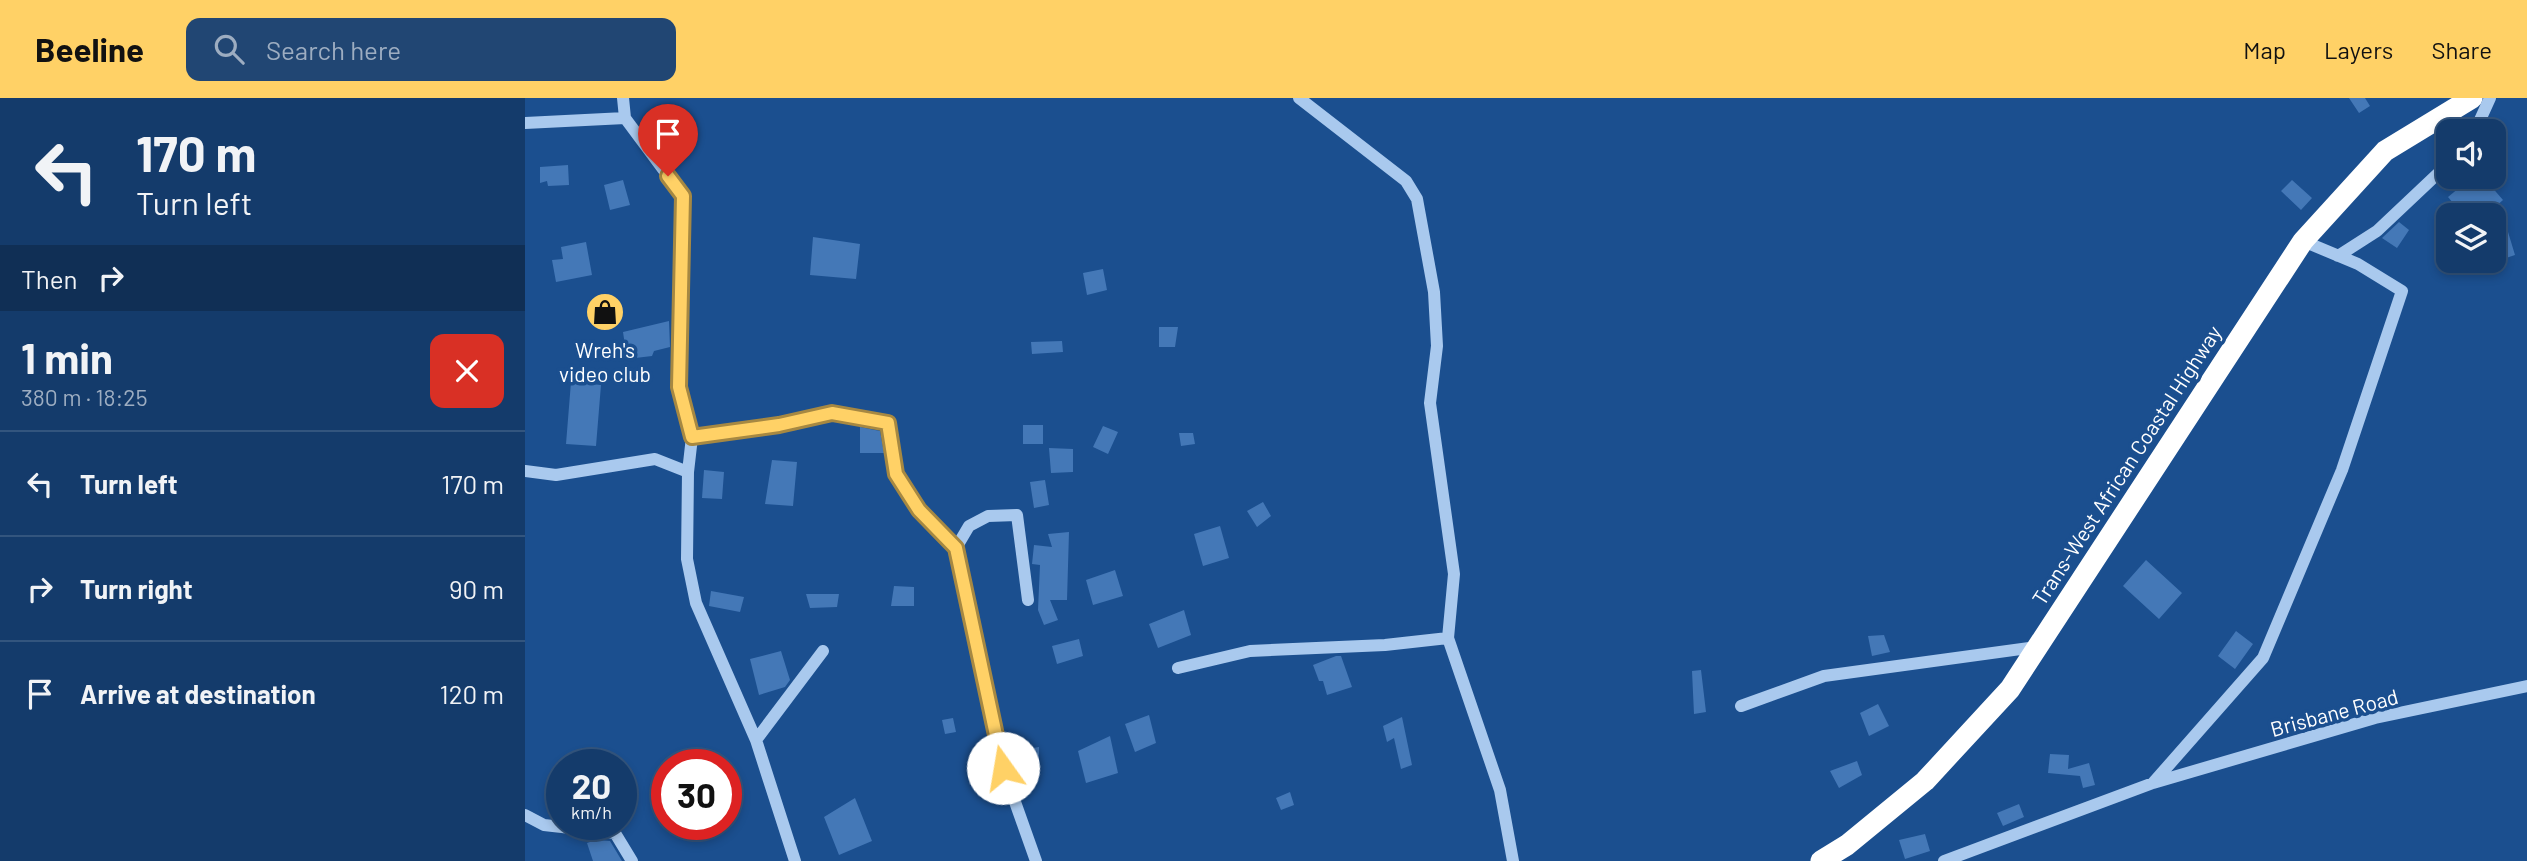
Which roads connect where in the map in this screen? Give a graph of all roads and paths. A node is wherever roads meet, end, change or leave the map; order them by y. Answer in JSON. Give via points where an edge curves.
{"nodes":[{"id":1,"x":623,"y":98,"type":"edge"},
{"id":2,"x":1299,"y":98,"type":"edge"},
{"id":3,"x":2472,"y":98,"type":"edge"},
{"id":4,"x":2490,"y":98,"type":"edge"},
{"id":5,"x":625,"y":118,"type":"junction"},
{"id":6,"x":2480,"y":119,"type":"edge"},
{"id":7,"x":525,"y":123,"type":"edge"},
{"id":8,"x":2436,"y":175,"type":"edge"},
{"id":9,"x":2303,"y":241,"type":"junction"},
{"id":10,"x":2338,"y":256,"type":"junction"},
{"id":11,"x":692,"y":437,"type":"junction"},
{"id":12,"x":525,"y":471,"type":"edge"},
{"id":13,"x":688,"y":472,"type":"junction"},
{"id":14,"x":956,"y":548,"type":"junction"},
{"id":15,"x":1028,"y":600,"type":"dead end"},
{"id":16,"x":1448,"y":638,"type":"junction"},
{"id":17,"x":2036,"y":647,"type":"junction"},
{"id":18,"x":823,"y":650,"type":"dead end"},
{"id":19,"x":1178,"y":668,"type":"dead end"},
{"id":20,"x":2527,"y":686,"type":"edge"},
{"id":21,"x":1741,"y":706,"type":"dead end"},
{"id":22,"x":756,"y":740,"type":"junction"},
{"id":23,"x":2153,"y":783,"type":"junction"},
{"id":24,"x":525,"y":815,"type":"edge"},
{"id":25,"x":632,"y":861,"type":"edge"},
{"id":26,"x":795,"y":861,"type":"edge"},
{"id":27,"x":1036,"y":861,"type":"edge"},
{"id":28,"x":1513,"y":861,"type":"edge"},
{"id":29,"x":1821,"y":861,"type":"edge"},
{"id":30,"x":1944,"y":861,"type":"edge"}],
"edges":[{"from":1,"to":5,"type":"street"},
{"from":2,"to":16,"type":"street","via":[[1406,181],[1417,199],[1434,292],[1437,346],[1430,403],[1454,574]]},
{"from":3,"to":9,"type":"highway","name":"Trans-West African Coastal Highway","via":[[2385,151]]},
{"from":4,"to":6,"type":"street"},
{"from":5,"to":7,"type":"street"},
{"from":5,"to":11,"type":"street","via":[[683,196],[679,387]]},
{"from":8,"to":10,"type":"street","via":[[2377,231]]},
{"from":9,"to":10,"type":"street"},
{"from":9,"to":17,"type":"highway","name":"Trans-West African Coastal Highway"},
{"from":10,"to":23,"type":"street","via":[[2402,291],[2342,470],[2263,659]]},
{"from":11,"to":13,"type":"street"},
{"from":11,"to":14,"type":"street","via":[[832,413],[888,423],[896,474],[919,510]]},
{"from":12,"to":13,"type":"street","via":[[555,475],[655,459]]},
{"from":13,"to":22,"type":"street","via":[[687,559],[696,603]]},
{"from":14,"to":15,"type":"street","via":[[969,526],[988,516],[1017,515]]},
{"from":14,"to":27,"type":"street","via":[[1003,768]]},
{"from":16,"to":19,"type":"street","via":[[1250,651]]},
{"from":16,"to":28,"type":"street","via":[[1500,790]]},
{"from":17,"to":21,"type":"street","via":[[1823,676]]},
{"from":17,"to":29,"type":"highway","name":"Trans-West African Coastal Highway","via":[[2010,689],[1925,781]]},
{"from":18,"to":22,"type":"street"},
{"from":20,"to":23,"type":"street","name":"Brisbane Road","via":[[2375,718]]},
{"from":22,"to":26,"type":"street"},
{"from":23,"to":30,"type":"street","name":"Brisbane Road"},
{"from":24,"to":25,"type":"street","via":[[544,825],[615,833]]}]}
